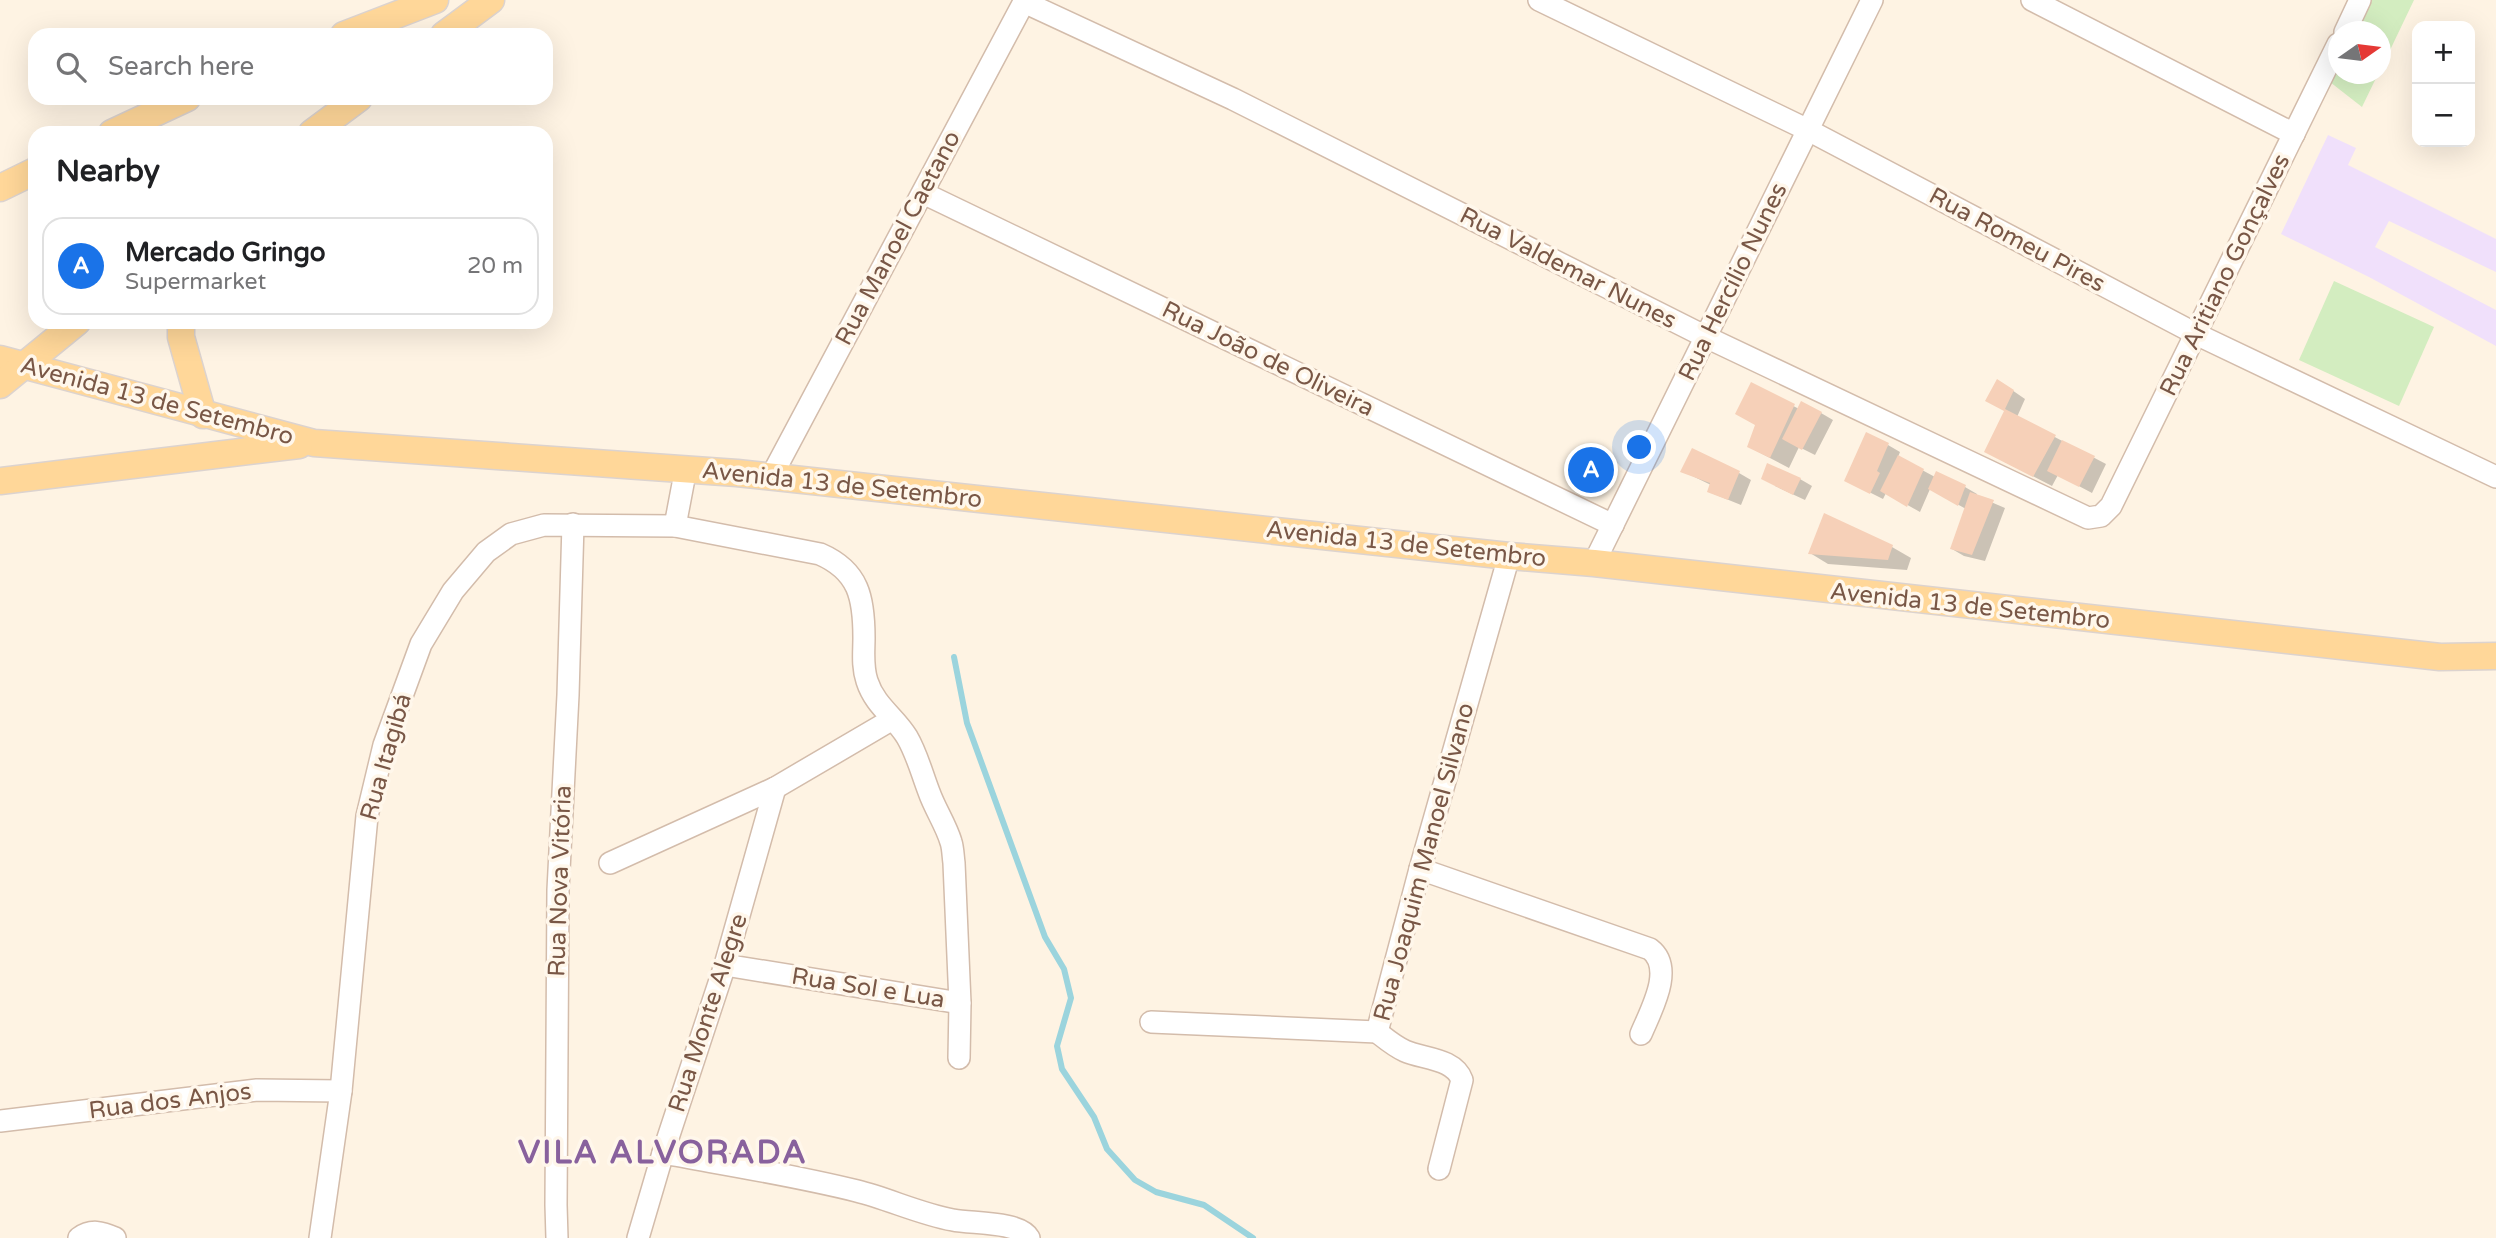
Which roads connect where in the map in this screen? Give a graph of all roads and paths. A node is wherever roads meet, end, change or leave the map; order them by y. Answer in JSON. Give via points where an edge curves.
{"nodes":[{"id":1,"x":435,"y":0,"type":"edge"},
{"id":2,"x":491,"y":0,"type":"edge"},
{"id":3,"x":1539,"y":0,"type":"edge"},
{"id":4,"x":1872,"y":0,"type":"edge"},
{"id":5,"x":2032,"y":0,"type":"edge"},
{"id":6,"x":2360,"y":0,"type":"edge"},
{"id":7,"x":1025,"y":1,"type":"edge"},
{"id":8,"x":395,"y":8,"type":"edge"},
{"id":9,"x":2350,"y":21,"type":"edge"},
{"id":10,"x":357,"y":28,"type":"edge"},
{"id":11,"x":453,"y":28,"type":"edge"},
{"id":12,"x":2328,"y":66,"type":"edge"},
{"id":13,"x":172,"y":105,"type":"edge"},
{"id":14,"x":350,"y":105,"type":"edge"},
{"id":15,"x":127,"y":126,"type":"edge"},
{"id":16,"x":321,"y":126,"type":"edge"},
{"id":17,"x":1808,"y":130,"type":"junction"},
{"id":18,"x":2294,"y":134,"type":"junction"},
{"id":19,"x":28,"y":174,"type":"edge"},
{"id":20,"x":0,"y":188,"type":"edge"},
{"id":21,"x":923,"y":193,"type":"junction"},
{"id":22,"x":69,"y":329,"type":"edge"},
{"id":23,"x":181,"y":329,"type":"edge"},
{"id":24,"x":2196,"y":334,"type":"junction"},
{"id":25,"x":1706,"y":337,"type":"junction"},
{"id":26,"x":0,"y":359,"type":"edge"},
{"id":27,"x":26,"y":365,"type":"junction"},
{"id":28,"x":0,"y":385,"type":"edge"},
{"id":29,"x":203,"y":415,"type":"junction"},
{"id":30,"x":314,"y":443,"type":"junction"},
{"id":31,"x":686,"y":468,"type":"junction"},
{"id":32,"x":771,"y":477,"type":"junction"},
{"id":33,"x":2496,"y":477,"type":"edge"},
{"id":34,"x":8,"y":483,"type":"edge"},
{"id":35,"x":2111,"y":506,"type":"joint"},
{"id":36,"x":573,"y":524,"type":"junction"},
{"id":37,"x":1613,"y":525,"type":"junction"},
{"id":38,"x":676,"y":526,"type":"junction"},
{"id":39,"x":1509,"y":556,"type":"junction"},
{"id":40,"x":1594,"y":563,"type":"junction"},
{"id":41,"x":2496,"y":656,"type":"edge"},
{"id":42,"x":891,"y":720,"type":"junction"},
{"id":43,"x":775,"y":788,"type":"junction"},
{"id":44,"x":610,"y":863,"type":"dead end"},
{"id":45,"x":1420,"y":869,"type":"junction"},
{"id":46,"x":725,"y":965,"type":"junction"},
{"id":47,"x":960,"y":1003,"type":"junction"},
{"id":48,"x":1151,"y":1022,"type":"dead end"},
{"id":49,"x":1377,"y":1032,"type":"junction"},
{"id":50,"x":1641,"y":1034,"type":"dead end"},
{"id":51,"x":958,"y":1058,"type":"dead end"},
{"id":52,"x":341,"y":1091,"type":"junction"},
{"id":53,"x":0,"y":1121,"type":"edge"},
{"id":54,"x":663,"y":1153,"type":"junction"},
{"id":55,"x":1439,"y":1168,"type":"dead end"},
{"id":56,"x":79,"y":1238,"type":"edge"},
{"id":57,"x":115,"y":1238,"type":"edge"},
{"id":58,"x":320,"y":1238,"type":"edge"},
{"id":59,"x":557,"y":1238,"type":"edge"},
{"id":60,"x":638,"y":1238,"type":"edge"},
{"id":61,"x":1029,"y":1238,"type":"edge"}],
"edges":[{"from":1,"to":8,"type":"main road"},
{"from":2,"to":11,"type":"main road"},
{"from":3,"to":17,"type":"street","name":"Rua Romeu Pires"},
{"from":4,"to":17,"type":"street","name":"Rua Hercílio Nunes"},
{"from":5,"to":18,"type":"street"},
{"from":6,"to":9,"type":"street"},
{"from":7,"to":21,"type":"street","name":"Rua Manoel Caetano"},
{"from":7,"to":25,"type":"street","name":"Rua Valdemar Nunes","via":[[1233,99]]},
{"from":8,"to":10,"type":"main road"},
{"from":12,"to":18,"type":"street","name":"Rua Aritiano Gonçalves"},
{"from":13,"to":15,"type":"main road"},
{"from":14,"to":16,"type":"main road"},
{"from":17,"to":24,"type":"street","name":"Rua Romeu Pires"},
{"from":17,"to":25,"type":"street","name":"Rua Hercílio Nunes"},
{"from":18,"to":24,"type":"street","name":"Rua Aritiano Gonçalves"},
{"from":19,"to":20,"type":"main road"},
{"from":21,"to":32,"type":"street","name":"Rua Manoel Caetano"},
{"from":21,"to":37,"type":"street","name":"Rua João de Oliveira"},
{"from":22,"to":27,"type":"main road"},
{"from":23,"to":29,"type":"main road"},
{"from":24,"to":33,"type":"street","name":"Rua Romeu Pires"},
{"from":24,"to":35,"type":"street","name":"Rua Aritiano Gonçalves"},
{"from":25,"to":35,"type":"street","name":"Rua Valdemar Nunes","via":[[2088,518],[2101,516]]},
{"from":25,"to":37,"type":"street","name":"Rua Hercílio Nunes"},
{"from":26,"to":27,"type":"main road","name":"Avenida 13 de Setembro"},
{"from":27,"to":28,"type":"main road"},
{"from":27,"to":29,"type":"main road","name":"Avenida 13 de Setembro"},
{"from":29,"to":30,"type":"main road","name":"Avenida 13 de Setembro"},
{"from":30,"to":31,"type":"main road","name":"Avenida 13 de Setembro"},
{"from":30,"to":34,"type":"main road","name":"Avenida 13 de Setembro"},
{"from":31,"to":32,"type":"main road","name":"Avenida 13 de Setembro"},
{"from":31,"to":38,"type":"street"},
{"from":32,"to":39,"type":"main road","name":"Avenida 13 de Setembro"},
{"from":36,"to":38,"type":"street","name":"Rua Itagibá"},
{"from":36,"to":52,"type":"street","name":"Rua Itagibá","via":[[544,525],[511,534],[486,552],[453,591],[421,644],[384,745],[367,816]]},
{"from":36,"to":59,"type":"street","name":"Rua Nova Vitória","via":[[558,890]]},
{"from":37,"to":40,"type":"street","name":"Rua Hercílio Nunes"},
{"from":38,"to":42,"type":"street","name":"Rua Sol e Lua","via":[[820,554],[838,562],[859,590],[867,682]]},
{"from":39,"to":40,"type":"main road","name":"Avenida 13 de Setembro"},
{"from":39,"to":45,"type":"street","name":"Rua Joaquim Manoel Silvano"},
{"from":40,"to":41,"type":"main road","name":"Avenida 13 de Setembro","via":[[2428,656]]},
{"from":42,"to":43,"type":"street"},
{"from":42,"to":47,"type":"street","name":"Rua Sol e Lua","via":[[915,753],[951,842]]},
{"from":43,"to":44,"type":"street"},
{"from":43,"to":46,"type":"street","name":"Rua Monte Alegre"},
{"from":45,"to":49,"type":"street","name":"Rua Joaquim Manoel Silvano"},
{"from":45,"to":50,"type":"street","via":[[1650,949],[1662,966]]},
{"from":46,"to":47,"type":"street","name":"Rua Sol e Lua"},
{"from":46,"to":54,"type":"street","name":"Rua Monte Alegre"},
{"from":47,"to":51,"type":"street"},
{"from":48,"to":49,"type":"street","name":"Rua Joaquim Manoel Silvano"},
{"from":49,"to":55,"type":"street","via":[[1391,1044],[1459,1072],[1462,1080]]},
{"from":52,"to":53,"type":"street","name":"Rua dos Anjos","via":[[257,1090]]},
{"from":52,"to":58,"type":"street","name":"Rua Itagibá"},
{"from":54,"to":60,"type":"street","name":"Rua Monte Alegre"},
{"from":54,"to":61,"type":"street","via":[[848,1189],[954,1220],[1014,1227]]},
{"from":56,"to":57,"type":"street","via":[[92,1232]]}]}
